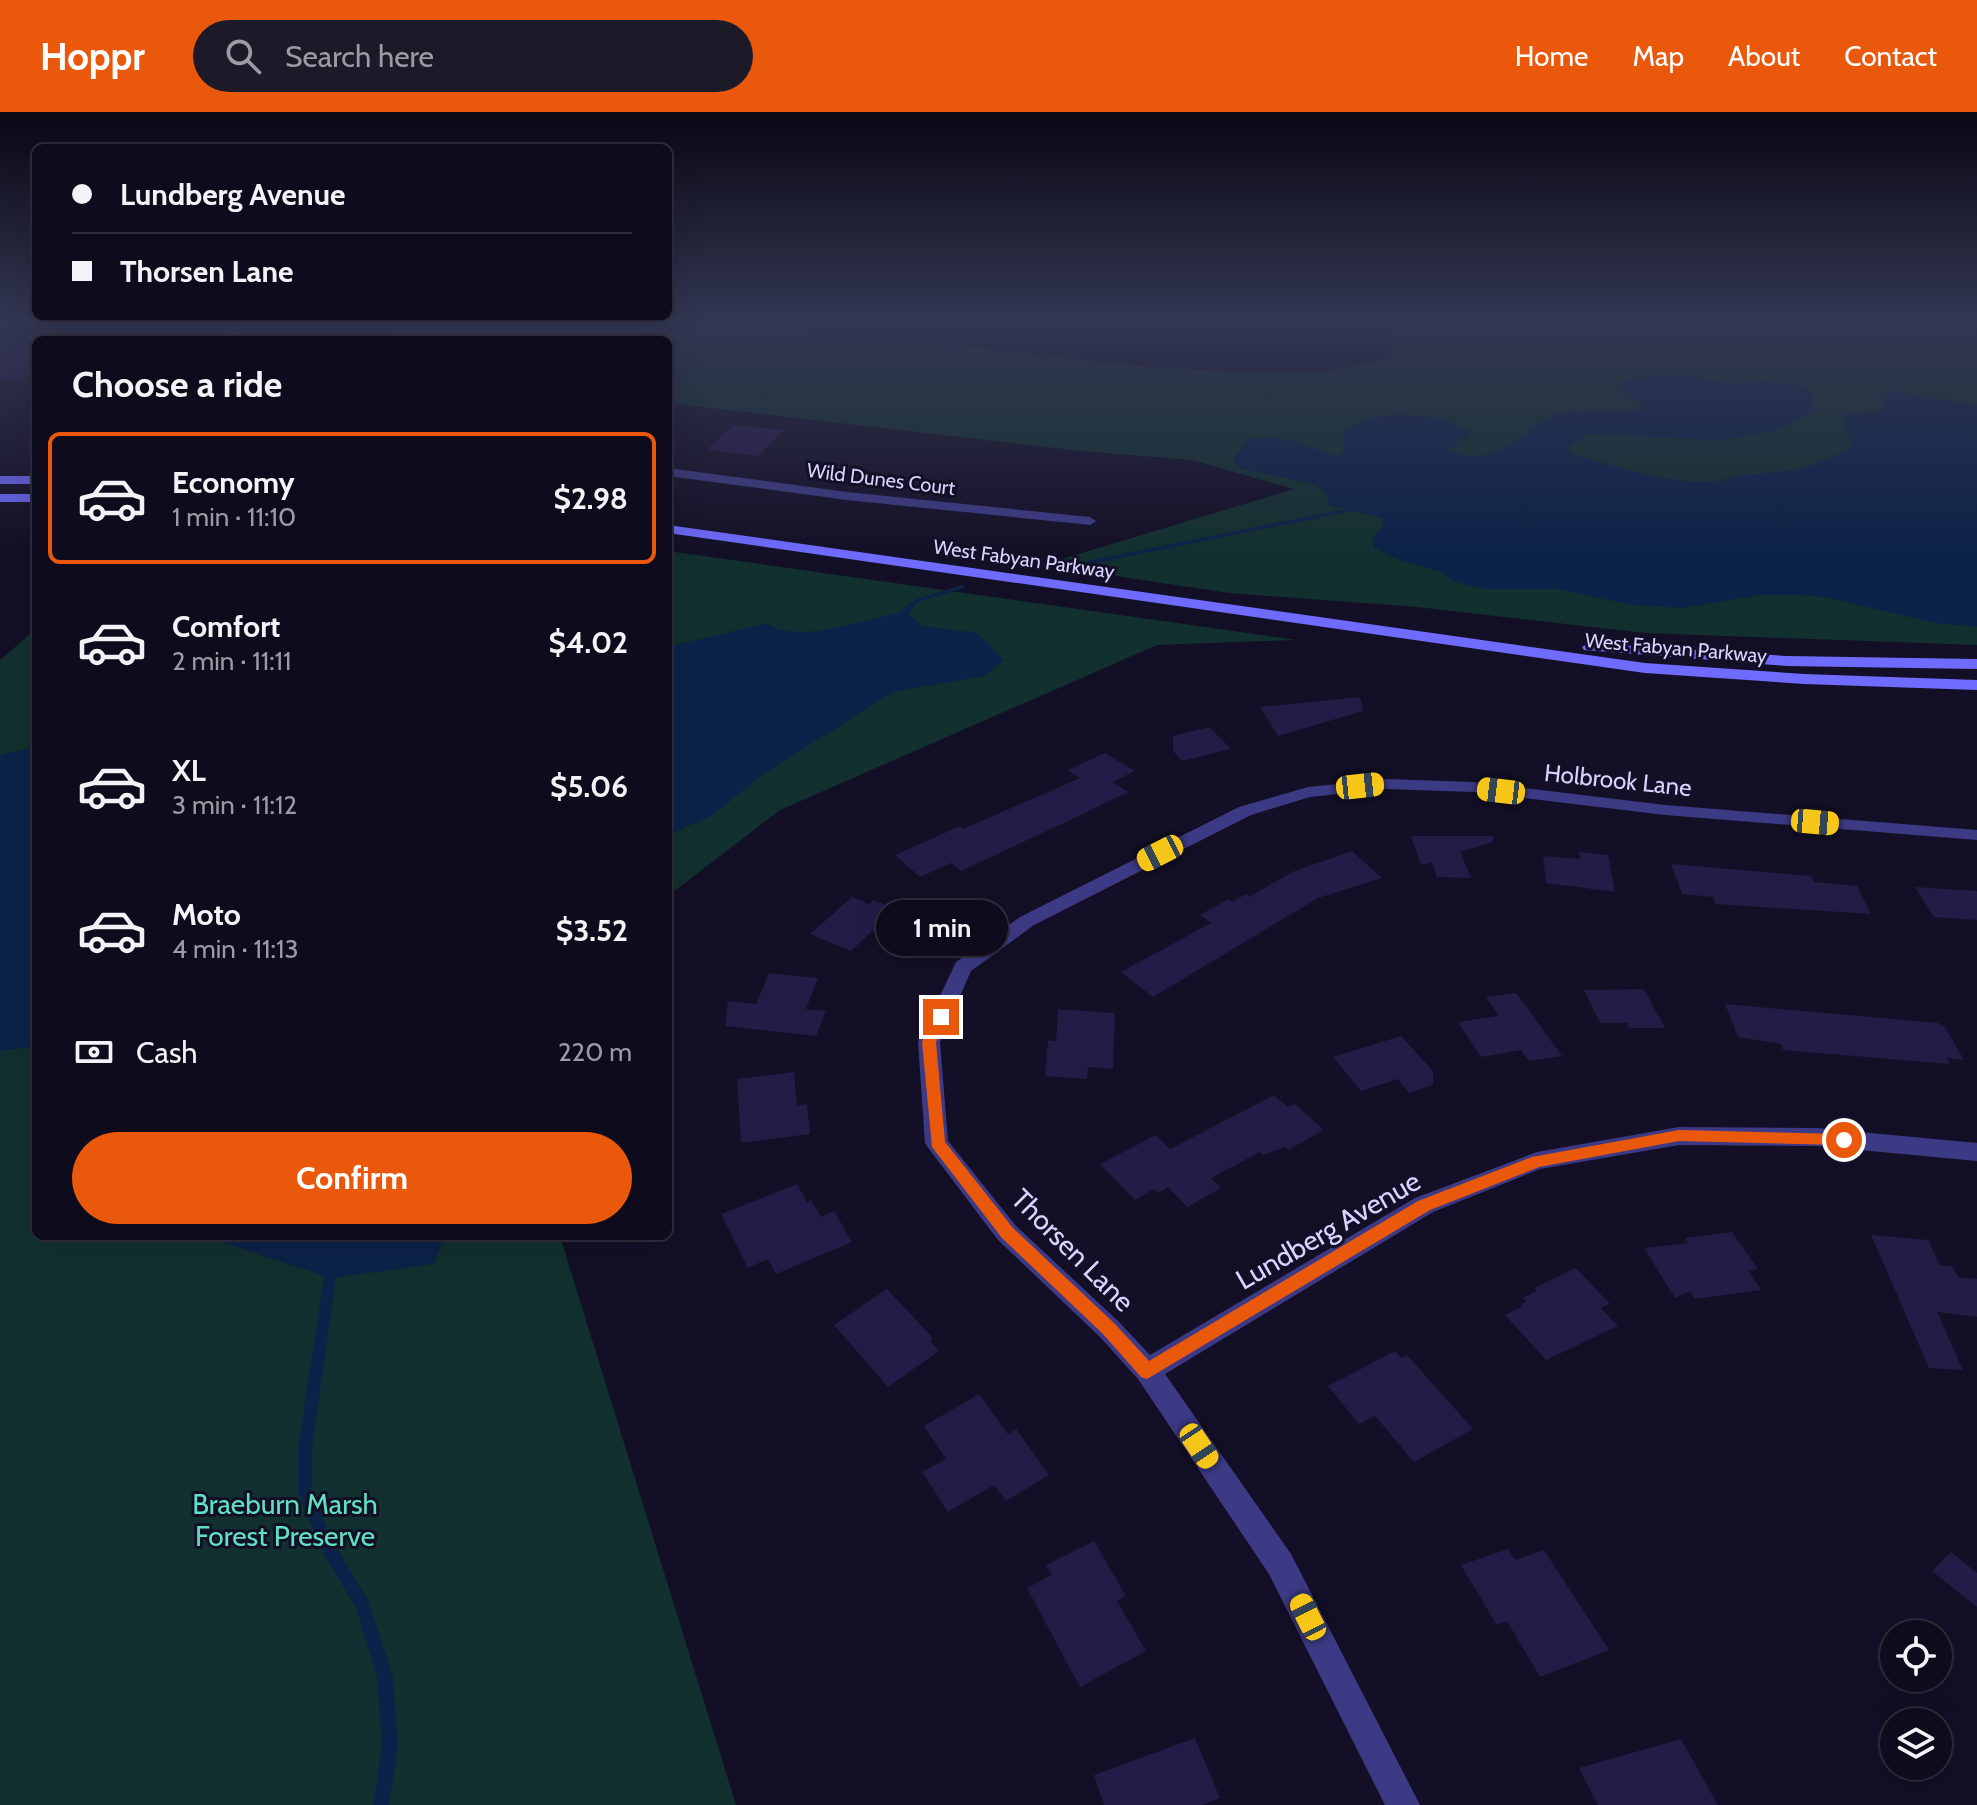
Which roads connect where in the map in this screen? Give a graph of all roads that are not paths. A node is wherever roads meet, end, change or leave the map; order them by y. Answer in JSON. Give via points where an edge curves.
{"nodes":[{"id":1,"x":672,"y":473,"type":"edge"},
{"id":2,"x":3,"y":480,"type":"edge"},
{"id":3,"x":32,"y":480,"type":"edge"},
{"id":4,"x":0,"y":498,"type":"edge"},
{"id":5,"x":32,"y":498,"type":"edge"},
{"id":6,"x":1090,"y":521,"type":"dead end"},
{"id":7,"x":672,"y":530,"type":"edge"},
{"id":8,"x":1374,"y":631,"type":"junction"},
{"id":9,"x":1977,"y":664,"type":"edge"},
{"id":10,"x":1977,"y":685,"type":"edge"},
{"id":11,"x":1213,"y":826,"type":"joint"},
{"id":12,"x":1977,"y":835,"type":"edge"},
{"id":13,"x":1977,"y":1152,"type":"edge"},
{"id":14,"x":1147,"y":1371,"type":"junction"},
{"id":15,"x":1403,"y":1805,"type":"edge"}],
"edges":[{"from":1,"to":6,"type":"street","name":"Wild Dunes Court"},
{"from":2,"to":3,"type":"main road"},
{"from":4,"to":5,"type":"main road"},
{"from":7,"to":8,"type":"main road","name":"West Fabyan Parkway"},
{"from":8,"to":9,"type":"main road","name":"West Fabyan Parkway","via":[[1786,661]]},
{"from":8,"to":10,"type":"main road","name":"West Fabyan Parkway","via":[[1645,668]]},
{"from":11,"to":12,"type":"street","name":"Holbrook Lane","via":[[1308,792],[1386,784],[1473,787],[1665,810]]},
{"from":11,"to":14,"type":"street","name":"Thorsen Lane","via":[[1027,921],[963,967],[929,1042],[937,1143],[1007,1233]]},
{"from":13,"to":14,"type":"street","name":"Lundberg Avenue","via":[[1817,1137],[1679,1136],[1537,1161],[1424,1205]]},
{"from":14,"to":15,"type":"street","name":"Thorsen Lane","via":[[1280,1564]]}]}
